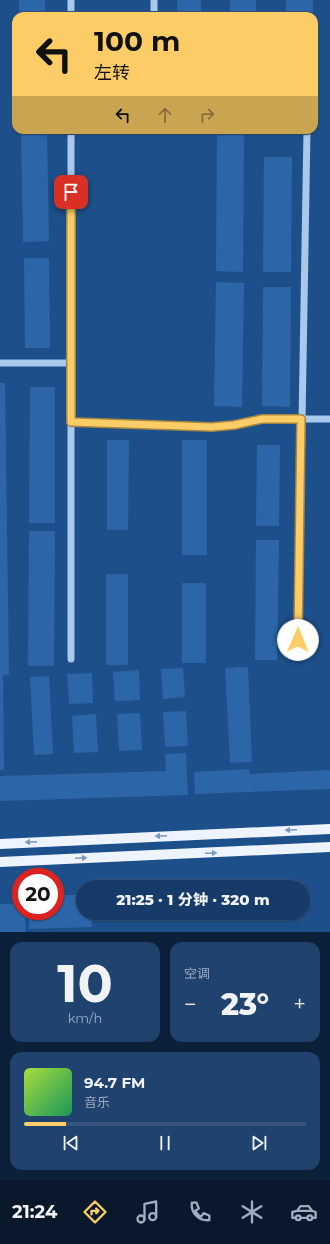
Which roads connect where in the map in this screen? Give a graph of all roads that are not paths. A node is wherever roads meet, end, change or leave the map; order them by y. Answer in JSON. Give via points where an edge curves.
{"nodes":[{"id":1,"x":71,"y":0,"type":"edge"},
{"id":2,"x":154,"y":0,"type":"edge"},
{"id":3,"x":71,"y":12,"type":"edge"},
{"id":4,"x":154,"y":12,"type":"edge"},
{"id":5,"x":71,"y":134,"type":"edge"},
{"id":6,"x":307,"y":134,"type":"edge"},
{"id":7,"x":0,"y":363,"type":"edge"},
{"id":8,"x":71,"y":363,"type":"junction"},
{"id":9,"x":301,"y":419,"type":"junction"},
{"id":10,"x":330,"y":419,"type":"edge"},
{"id":11,"x":71,"y":422,"type":"junction"},
{"id":12,"x":298,"y":656,"type":"dead end"},
{"id":13,"x":71,"y":660,"type":"dead end"},
{"id":14,"x":330,"y":829,"type":"edge"},
{"id":15,"x":0,"y":844,"type":"edge"},
{"id":16,"x":330,"y":847,"type":"edge"},
{"id":17,"x":0,"y":862,"type":"edge"}],
"edges":[{"from":1,"to":3,"type":"lane"},
{"from":2,"to":4,"type":"lane"},
{"from":5,"to":8,"type":"lane"},
{"from":6,"to":9,"type":"lane"},
{"from":7,"to":8,"type":"lane"},
{"from":8,"to":11,"type":"lane"},
{"from":9,"to":10,"type":"lane"},
{"from":9,"to":11,"type":"lane","via":[[262,419],[212,427]]},
{"from":9,"to":12,"type":"lane"},
{"from":11,"to":13,"type":"lane"},
{"from":14,"to":15,"type":"main road","one_way":true},
{"from":17,"to":16,"type":"main road","one_way":true}]}
